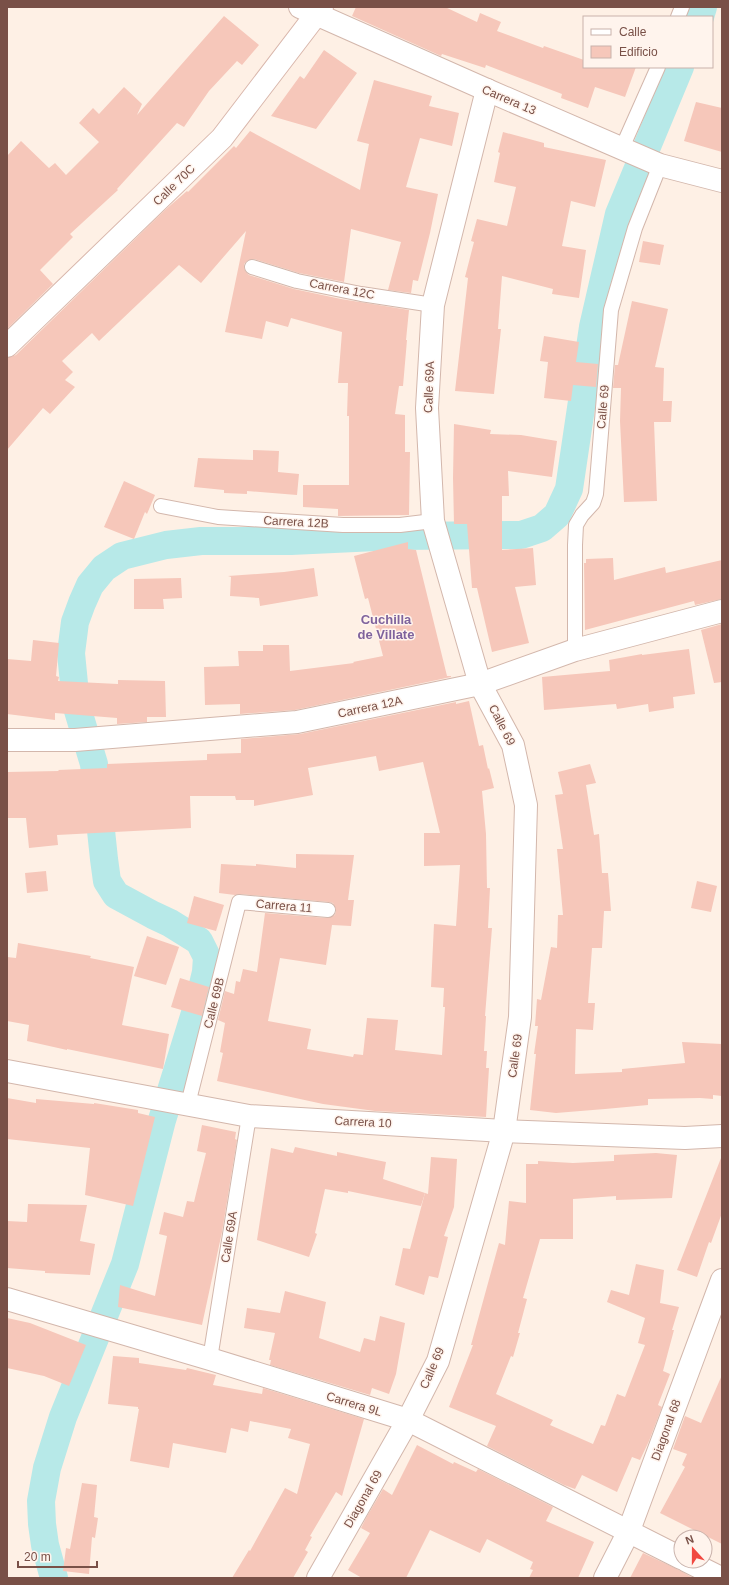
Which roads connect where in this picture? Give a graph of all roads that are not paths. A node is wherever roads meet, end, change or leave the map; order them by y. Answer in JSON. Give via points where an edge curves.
{"nodes":[{"id":1,"x":313,"y":9,"type":"edge"},
{"id":2,"x":658,"y":68,"type":"edge"},
{"id":3,"x":487,"y":90,"type":"junction"},
{"id":4,"x":625,"y":150,"type":"junction"},
{"id":5,"x":657,"y":163,"type":"junction"},
{"id":6,"x":722,"y":182,"type":"edge"},
{"id":7,"x":252,"y":267,"type":"dead end"},
{"id":8,"x":433,"y":305,"type":"junction"},
{"id":9,"x":7,"y":346,"type":"edge"},
{"id":10,"x":161,"y":506,"type":"dead end"},
{"id":11,"x":433,"y":521,"type":"junction"},
{"id":12,"x":722,"y":611,"type":"edge"},
{"id":13,"x":575,"y":650,"type":"junction"},
{"id":14,"x":480,"y":684,"type":"junction"},
{"id":15,"x":7,"y":740,"type":"edge"},
{"id":16,"x":240,"y":902,"type":"joint"},
{"id":17,"x":328,"y":910,"type":"dead end"},
{"id":18,"x":7,"y":1071,"type":"edge"},
{"id":19,"x":175,"y":1101,"type":"junction"},
{"id":20,"x":249,"y":1116,"type":"junction"},
{"id":21,"x":504,"y":1131,"type":"junction"},
{"id":22,"x":722,"y":1136,"type":"edge"},
{"id":23,"x":722,"y":1280,"type":"edge"},
{"id":24,"x":7,"y":1299,"type":"edge"},
{"id":25,"x":210,"y":1359,"type":"junction"},
{"id":26,"x":408,"y":1420,"type":"junction"},
{"id":27,"x":628,"y":1532,"type":"junction"},
{"id":28,"x":673,"y":1554,"type":"edge"},
{"id":29,"x":703,"y":1569,"type":"edge"},
{"id":30,"x":318,"y":1578,"type":"edge"},
{"id":31,"x":605,"y":1578,"type":"edge"},
{"id":32,"x":722,"y":1578,"type":"edge"}],
"edges":[{"from":1,"to":3,"type":"street","name":"Carrera 13"},
{"from":1,"to":9,"type":"street","name":"Calle 70C","via":[[222,138]]},
{"from":2,"to":4,"type":"lane"},
{"from":3,"to":4,"type":"street","name":"Carrera 13"},
{"from":3,"to":8,"type":"street","name":"Calle 69A"},
{"from":4,"to":5,"type":"street","name":"Carrera 13"},
{"from":5,"to":6,"type":"street","name":"Carrera 13"},
{"from":5,"to":13,"type":"lane","name":"Calle 69","via":[[611,310],[596,494],[593,503],[576,525]]},
{"from":7,"to":8,"type":"lane","name":"Carrera 12C","via":[[311,284]]},
{"from":8,"to":11,"type":"street","name":"Calle 69A","via":[[427,408]]},
{"from":10,"to":11,"type":"lane","name":"Carrera 12B","via":[[218,517],[319,523],[400,525]]},
{"from":11,"to":14,"type":"street","name":"Calle 69A"},
{"from":12,"to":13,"type":"street","name":"Carrera 12A"},
{"from":13,"to":14,"type":"street","name":"Carrera 12A"},
{"from":14,"to":15,"type":"street","name":"Carrera 12A","via":[[296,722],[75,740]]},
{"from":14,"to":21,"type":"street","name":"Calle 69","via":[[513,746],[526,805],[520,1018]]},
{"from":16,"to":17,"type":"lane","name":"Carrera 11"},
{"from":16,"to":19,"type":"lane","name":"Calle 69B"},
{"from":18,"to":19,"type":"street","name":"Carrera 10"},
{"from":19,"to":20,"type":"street","name":"Carrera 10"},
{"from":20,"to":21,"type":"street","name":"Carrera 10"},
{"from":20,"to":25,"type":"lane","name":"Calle 69A"},
{"from":21,"to":22,"type":"street","name":"Carrera 10","via":[[686,1138]]},
{"from":21,"to":26,"type":"street","name":"Calle 69","via":[[438,1361]]},
{"from":23,"to":27,"type":"street","name":"Diagonal 68"},
{"from":24,"to":25,"type":"street","name":"Carrera 9L"},
{"from":25,"to":26,"type":"street","name":"Carrera 9L"},
{"from":26,"to":27,"type":"street","name":"Carrera 9L"},
{"from":26,"to":30,"type":"street","name":"Diagonal 69"},
{"from":27,"to":28,"type":"street","name":"Carrera 9L"},
{"from":27,"to":31,"type":"street","name":"Diagonal 68"},
{"from":29,"to":32,"type":"street"}]}
